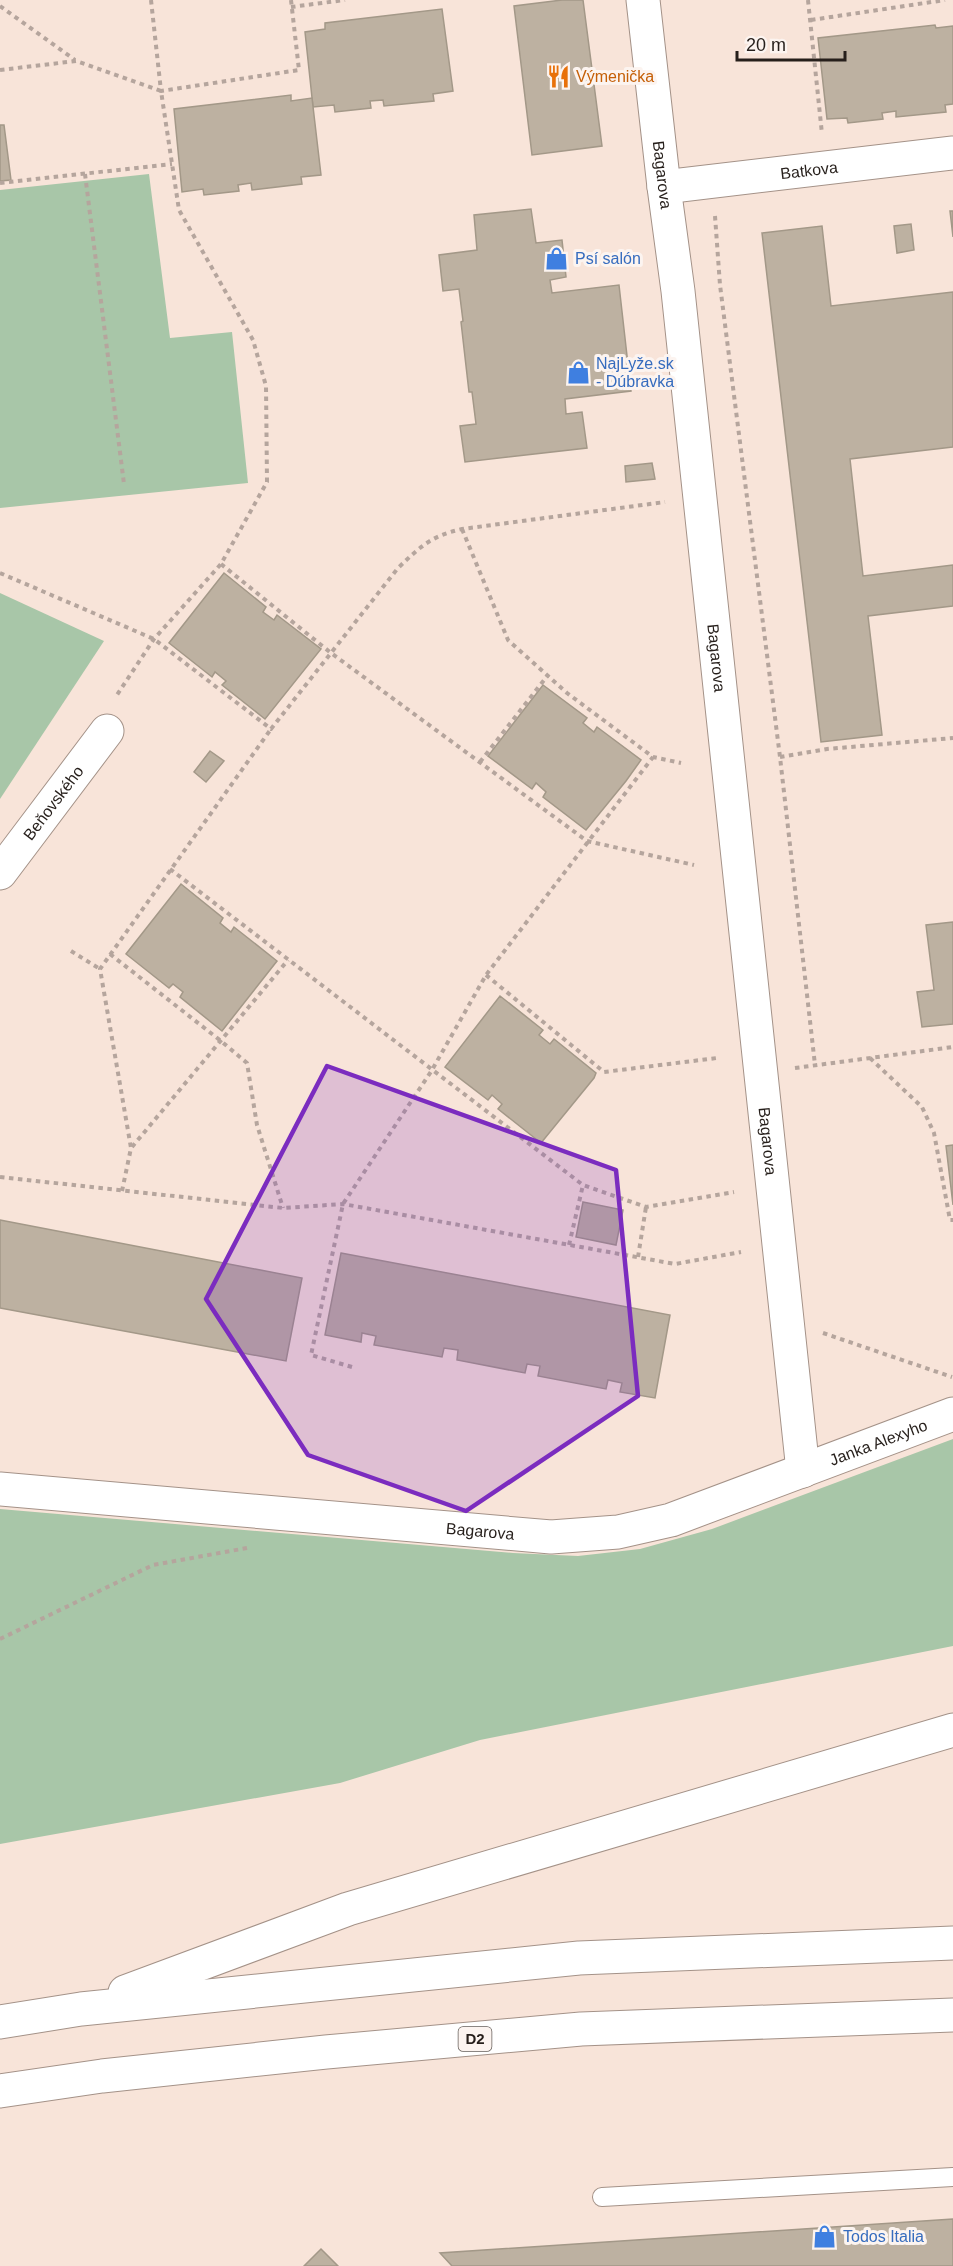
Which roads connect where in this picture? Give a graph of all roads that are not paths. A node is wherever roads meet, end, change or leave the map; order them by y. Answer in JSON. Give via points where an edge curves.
{"nodes":[{"id":1,"x":643,"y":0,"type":"edge"},
{"id":2,"x":953,"y":153,"type":"edge"},
{"id":3,"x":664,"y":188,"type":"junction"},
{"id":4,"x":106,"y":732,"type":"road end"},
{"id":5,"x":0,"y":873,"type":"edge"},
{"id":6,"x":953,"y":1414,"type":"edge"},
{"id":7,"x":803,"y":1471,"type":"junction"},
{"id":8,"x":0,"y":1489,"type":"edge"},
{"id":9,"x":953,"y":1730,"type":"edge"},
{"id":10,"x":953,"y":1943,"type":"edge"},
{"id":11,"x":81,"y":2009,"type":"junction"},
{"id":12,"x":953,"y":2015,"type":"edge"},
{"id":13,"x":0,"y":2022,"type":"edge"},
{"id":14,"x":0,"y":2091,"type":"edge"},
{"id":15,"x":953,"y":2177,"type":"edge"},
{"id":16,"x":602,"y":2198,"type":"dead end"}],
"edges":[{"from":1,"to":3,"type":"main road","name":"Bagarova"},
{"from":2,"to":3,"type":"main road","name":"Batkova"},
{"from":3,"to":7,"type":"main road","name":"Bagarova"},
{"from":4,"to":5,"type":"main road","name":"Beňovského"},
{"from":6,"to":7,"type":"main road","name":"Janka Alexyho"},
{"from":7,"to":8,"type":"main road","name":"Bagarova","via":[[671,1520],[618,1532],[550,1537]]},
{"from":9,"to":11,"type":"main road","via":[[348,1909]]},
{"from":10,"to":11,"type":"main road","via":[[579,1958]]},
{"from":11,"to":13,"type":"main road"},
{"from":12,"to":14,"type":"main road","number":"D2","via":[[581,2029],[326,2052]]},
{"from":15,"to":16,"type":"lane"}]}
